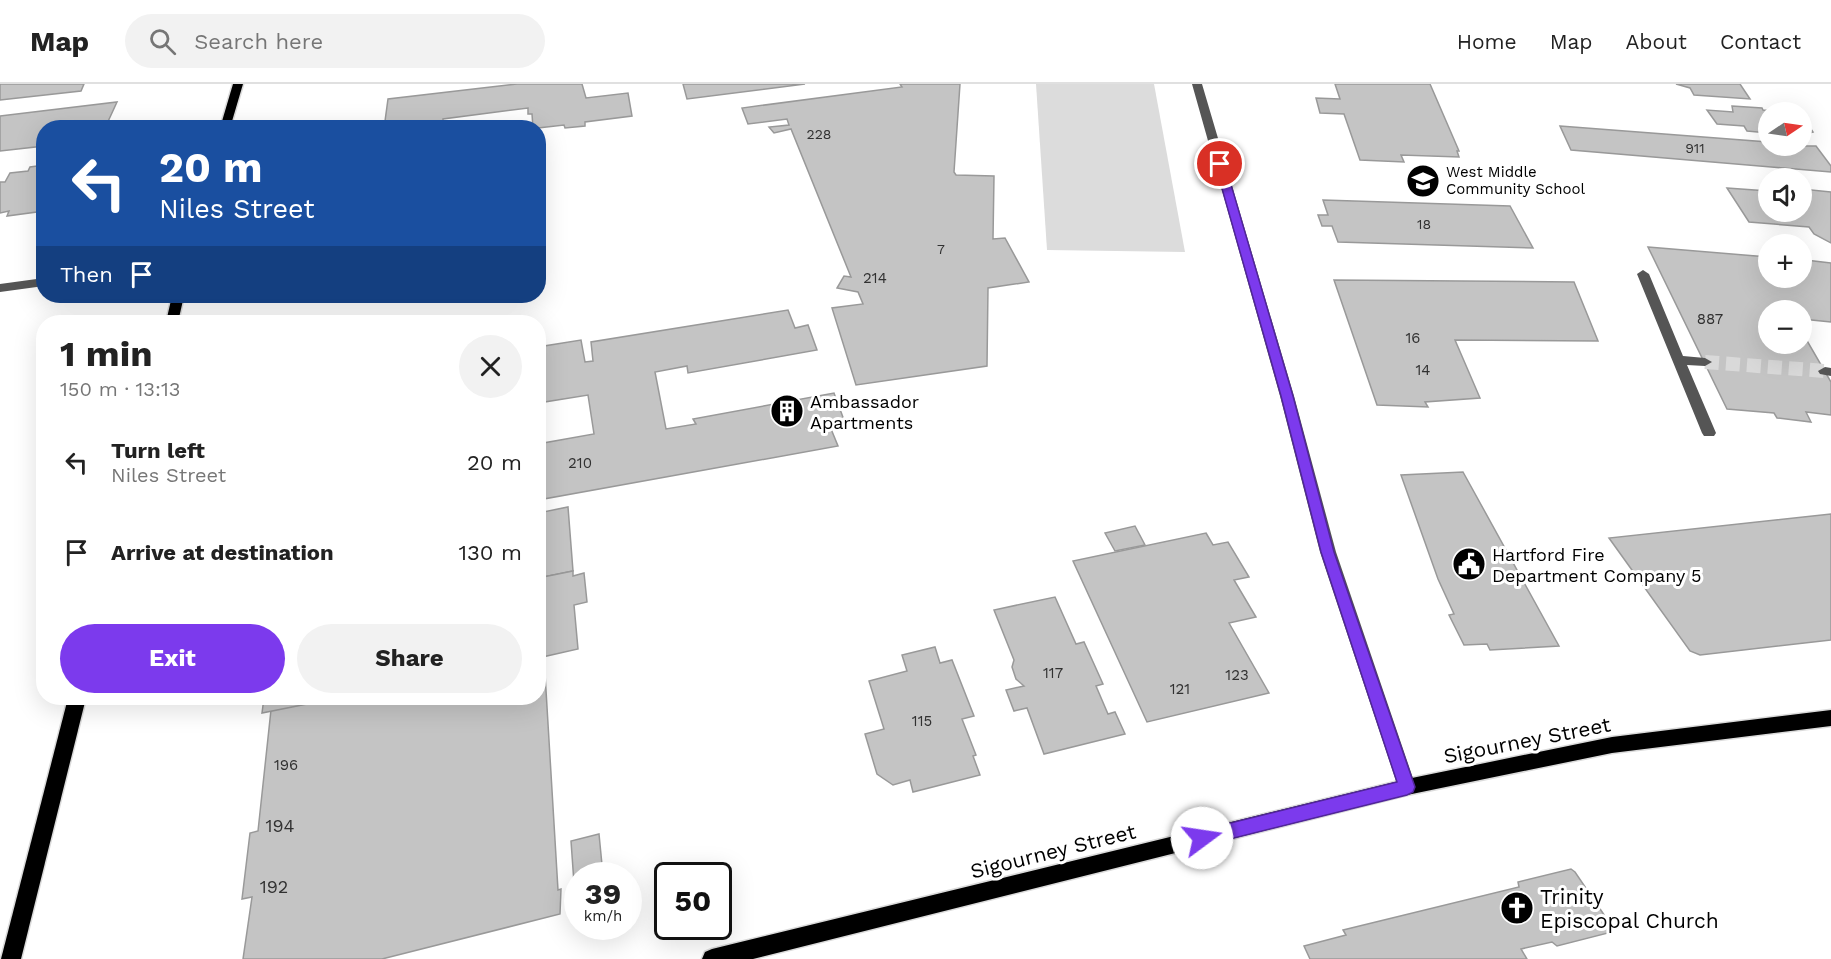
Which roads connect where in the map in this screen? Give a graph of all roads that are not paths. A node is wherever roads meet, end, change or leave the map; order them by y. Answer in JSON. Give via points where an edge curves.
{"nodes":[{"id":1,"x":238,"y":84,"type":"edge"},
{"id":2,"x":1197,"y":84,"type":"edge"},
{"id":3,"x":227,"y":120,"type":"edge"},
{"id":4,"x":1643,"y":274,"type":"dead end"},
{"id":5,"x":36,"y":283,"type":"edge"},
{"id":6,"x":0,"y":288,"type":"edge"},
{"id":7,"x":1678,"y":360,"type":"junction"},
{"id":8,"x":1705,"y":362,"type":"tunnel mouth"},
{"id":9,"x":1709,"y":433,"type":"dead end"},
{"id":10,"x":75,"y":705,"type":"edge"},
{"id":11,"x":1831,"y":718,"type":"edge"},
{"id":12,"x":1407,"y":787,"type":"junction"},
{"id":13,"x":11,"y":959,"type":"edge"},
{"id":14,"x":712,"y":959,"type":"edge"}],
"edges":[{"from":1,"to":3,"type":"main road"},
{"from":2,"to":12,"type":"street","via":[[1328,552]]},
{"from":4,"to":7,"type":"street"},
{"from":5,"to":6,"type":"street"},
{"from":7,"to":8,"type":"street"},
{"from":7,"to":9,"type":"street"},
{"from":10,"to":13,"type":"main road"},
{"from":11,"to":12,"type":"main road","name":"Sigourney Street","via":[[1612,745]]},
{"from":12,"to":14,"type":"main road","name":"Sigourney Street"}]}
